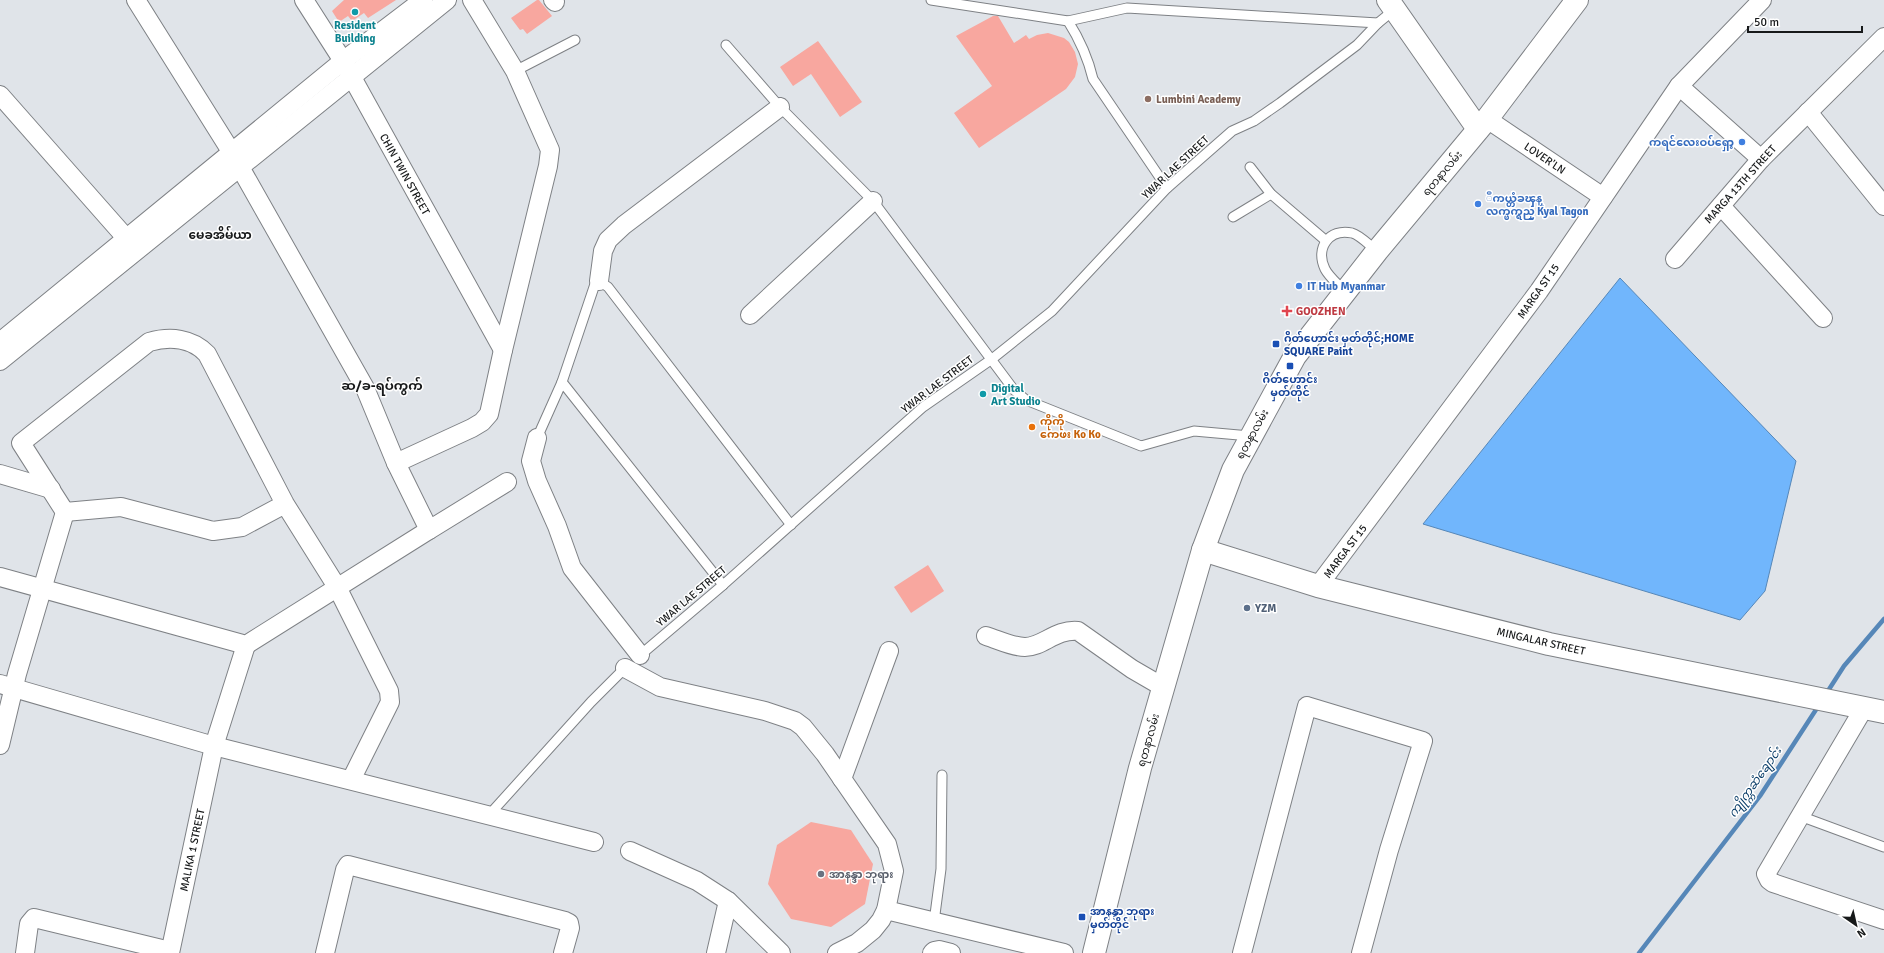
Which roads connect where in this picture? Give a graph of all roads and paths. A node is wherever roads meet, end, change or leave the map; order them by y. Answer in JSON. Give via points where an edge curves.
{"nodes":[{"id":1,"x":136,"y":0,"type":"edge"},
{"id":2,"x":304,"y":0,"type":"edge"},
{"id":3,"x":423,"y":0,"type":"edge"},
{"id":4,"x":447,"y":0,"type":"edge"},
{"id":5,"x":472,"y":0,"type":"edge"},
{"id":6,"x":931,"y":0,"type":"edge"},
{"id":7,"x":1577,"y":0,"type":"edge"},
{"id":8,"x":1762,"y":0,"type":"edge"},
{"id":9,"x":1387,"y":11,"type":"edge"},
{"id":10,"x":1068,"y":21,"type":"junction"},
{"id":11,"x":1884,"y":37,"type":"edge"},
{"id":12,"x":575,"y":40,"type":"dead end"},
{"id":13,"x":726,"y":45,"type":"dead end"},
{"id":14,"x":342,"y":61,"type":"junction"},
{"id":15,"x":515,"y":71,"type":"junction"},
{"id":16,"x":351,"y":77,"type":"junction"},
{"id":17,"x":1679,"y":86,"type":"junction"},
{"id":18,"x":0,"y":95,"type":"edge"},
{"id":19,"x":780,"y":107,"type":"junction"},
{"id":20,"x":1808,"y":112,"type":"junction"},
{"id":21,"x":1483,"y":124,"type":"junction"},
{"id":22,"x":1761,"y":159,"type":"junction"},
{"id":23,"x":236,"y":160,"type":"junction"},
{"id":24,"x":1250,"y":167,"type":"dead end"},
{"id":25,"x":1167,"y":188,"type":"junction"},
{"id":26,"x":1271,"y":194,"type":"junction"},
{"id":27,"x":1603,"y":197,"type":"junction"},
{"id":28,"x":874,"y":201,"type":"junction"},
{"id":29,"x":1721,"y":206,"type":"junction"},
{"id":30,"x":1884,"y":206,"type":"edge"},
{"id":31,"x":1233,"y":217,"type":"dead end"},
{"id":32,"x":127,"y":239,"type":"junction"},
{"id":33,"x":1325,"y":240,"type":"junction"},
{"id":34,"x":1377,"y":251,"type":"junction"},
{"id":35,"x":1675,"y":259,"type":"dead end"},
{"id":36,"x":599,"y":280,"type":"junction"},
{"id":37,"x":1345,"y":292,"type":"junction"},
{"id":38,"x":750,"y":315,"type":"dead end"},
{"id":39,"x":1823,"y":318,"type":"dead end"},
{"id":40,"x":0,"y":342,"type":"edge"},
{"id":41,"x":503,"y":350,"type":"junction"},
{"id":42,"x":992,"y":359,"type":"junction"},
{"id":43,"x":0,"y":360,"type":"edge"},
{"id":44,"x":562,"y":382,"type":"junction"},
{"id":45,"x":1250,"y":436,"type":"junction"},
{"id":46,"x":537,"y":438,"type":"joint"},
{"id":47,"x":396,"y":463,"type":"junction"},
{"id":48,"x":0,"y":474,"type":"edge"},
{"id":49,"x":507,"y":482,"type":"dead end"},
{"id":50,"x":50,"y":489,"type":"junction"},
{"id":51,"x":285,"y":504,"type":"junction"},
{"id":52,"x":65,"y":512,"type":"junction"},
{"id":53,"x":791,"y":525,"type":"junction"},
{"id":54,"x":429,"y":530,"type":"junction"},
{"id":55,"x":1203,"y":550,"type":"junction"},
{"id":56,"x":0,"y":577,"type":"edge"},
{"id":57,"x":723,"y":585,"type":"junction"},
{"id":58,"x":1318,"y":586,"type":"junction"},
{"id":59,"x":337,"y":587,"type":"junction"},
{"id":60,"x":42,"y":588,"type":"junction"},
{"id":61,"x":986,"y":636,"type":"dead end"},
{"id":62,"x":246,"y":645,"type":"junction"},
{"id":63,"x":889,"y":651,"type":"dead end"},
{"id":64,"x":640,"y":655,"type":"junction"},
{"id":65,"x":625,"y":668,"type":"junction"},
{"id":66,"x":7,"y":686,"type":"edge"},
{"id":67,"x":1163,"y":687,"type":"junction"},
{"id":68,"x":1867,"y":708,"type":"edge"},
{"id":69,"x":0,"y":745,"type":"edge"},
{"id":70,"x":214,"y":746,"type":"junction"},
{"id":71,"x":942,"y":775,"type":"dead end"},
{"id":72,"x":842,"y":779,"type":"junction"},
{"id":73,"x":351,"y":780,"type":"junction"},
{"id":74,"x":489,"y":815,"type":"junction"},
{"id":75,"x":1800,"y":816,"type":"junction"},
{"id":76,"x":594,"y":842,"type":"dead end"},
{"id":77,"x":1884,"y":847,"type":"edge"},
{"id":78,"x":630,"y":851,"type":"dead end"},
{"id":79,"x":728,"y":901,"type":"junction"},
{"id":80,"x":886,"y":910,"type":"junction"},
{"id":81,"x":1884,"y":920,"type":"edge"},
{"id":82,"x":934,"y":922,"type":"junction"},
{"id":83,"x":170,"y":952,"type":"edge"},
{"id":84,"x":25,"y":953,"type":"edge"},
{"id":85,"x":325,"y":953,"type":"edge"},
{"id":86,"x":563,"y":953,"type":"edge"},
{"id":87,"x":716,"y":953,"type":"edge"},
{"id":88,"x":781,"y":953,"type":"edge"},
{"id":89,"x":837,"y":953,"type":"edge"},
{"id":90,"x":932,"y":953,"type":"edge"},
{"id":91,"x":950,"y":953,"type":"edge"},
{"id":92,"x":1064,"y":953,"type":"edge"},
{"id":93,"x":1094,"y":953,"type":"edge"},
{"id":94,"x":1242,"y":953,"type":"edge"},
{"id":95,"x":1361,"y":953,"type":"edge"}],
"edges":[{"from":1,"to":23,"type":"street"},
{"from":2,"to":14,"type":"street","name":"CHIN TWIN STREET"},
{"from":3,"to":14,"type":"street"},
{"from":4,"to":16,"type":"street"},
{"from":5,"to":15,"type":"street"},
{"from":6,"to":10,"type":"lane"},
{"from":7,"to":21,"type":"main road","name":"ရတနာလမ်း"},
{"from":8,"to":17,"type":"street","name":"MARGA ST 15"},
{"from":9,"to":10,"type":"lane","via":[[1127,8]]},
{"from":9,"to":21,"type":"main road"},
{"from":9,"to":25,"type":"lane","name":"YWAR LAE STREET","via":[[1357,45],[1254,121],[1232,131]]},
{"from":10,"to":25,"type":"lane","via":[[1089,60],[1093,79]]},
{"from":11,"to":20,"type":"street","name":"MARGA 13TH STREET"},
{"from":12,"to":15,"type":"lane"},
{"from":13,"to":19,"type":"lane"},
{"from":14,"to":16,"type":"street","name":"CHIN TWIN STREET"},
{"from":14,"to":23,"type":"street"},
{"from":15,"to":41,"type":"street","via":[[550,150]]},
{"from":16,"to":23,"type":"street"},
{"from":16,"to":41,"type":"street","name":"CHIN TWIN STREET"},
{"from":17,"to":22,"type":"street"},
{"from":17,"to":27,"type":"street","name":"MARGA ST 15"},
{"from":18,"to":32,"type":"street"},
{"from":19,"to":28,"type":"lane"},
{"from":19,"to":36,"type":"street","via":[[624,225],[608,240],[603,251]]},
{"from":20,"to":22,"type":"street","name":"MARGA 13TH STREET"},
{"from":20,"to":30,"type":"street"},
{"from":21,"to":27,"type":"street","name":"LOVER'LN"},
{"from":21,"to":34,"type":"main road","name":"ရတနာလမ်း"},
{"from":22,"to":29,"type":"street","name":"MARGA 13TH STREET"},
{"from":23,"to":32,"type":"street"},
{"from":23,"to":43,"type":"street"},
{"from":23,"to":47,"type":"street","via":[[365,388]]},
{"from":24,"to":26,"type":"lane"},
{"from":25,"to":42,"type":"lane","name":"YWAR LAE STREET","via":[[1052,311]]},
{"from":26,"to":31,"type":"lane"},
{"from":26,"to":33,"type":"lane"},
{"from":27,"to":58,"type":"street","name":"MARGA ST 15","via":[[1530,303]]},
{"from":28,"to":38,"type":"street"},
{"from":28,"to":42,"type":"lane"},
{"from":29,"to":35,"type":"street","name":"MARGA 13TH STREET"},
{"from":29,"to":39,"type":"street"},
{"from":32,"to":40,"type":"street"},
{"from":33,"to":34,"type":"lane","via":[[1337,232],[1353,233]]},
{"from":33,"to":37,"type":"lane","via":[[1321,254],[1325,269]]},
{"from":34,"to":37,"type":"main road","name":"ရတနာလမ်း"},
{"from":36,"to":44,"type":"lane","via":[[595,284]]},
{"from":36,"to":53,"type":"lane","via":[[608,287]]},
{"from":37,"to":45,"type":"main road","name":"ရတနာလမ်း","via":[[1295,356]]},
{"from":41,"to":47,"type":"street","via":[[489,414],[482,422]]},
{"from":42,"to":45,"type":"lane","via":[[1014,390],[1026,400],[1141,446],[1194,431]]},
{"from":42,"to":53,"type":"lane","name":"YWAR LAE STREET","via":[[923,407]]},
{"from":44,"to":46,"type":"lane"},
{"from":44,"to":57,"type":"lane"},
{"from":45,"to":55,"type":"main road","name":"ရတနာလမ်း","via":[[1233,470]]},
{"from":46,"to":64,"type":"street","via":[[531,461],[572,568]]},
{"from":47,"to":54,"type":"street"},
{"from":48,"to":50,"type":"street"},
{"from":49,"to":54,"type":"street"},
{"from":50,"to":51,"type":"street","via":[[21,443],[149,342],[176,339],[198,345],[207,354]]},
{"from":50,"to":52,"type":"street"},
{"from":51,"to":52,"type":"street","via":[[242,527],[213,531],[120,507]]},
{"from":51,"to":59,"type":"street"},
{"from":52,"to":60,"type":"street"},
{"from":53,"to":57,"type":"lane","name":"YWAR LAE STREET"},
{"from":54,"to":59,"type":"street"},
{"from":55,"to":58,"type":"main road","name":"MINGALAR STREET"},
{"from":55,"to":67,"type":"main road","name":"ရတနာလမ်း"},
{"from":56,"to":60,"type":"street"},
{"from":57,"to":64,"type":"lane","name":"YWAR LAE STREET"},
{"from":58,"to":68,"type":"main road","name":"MINGALAR STREET","via":[[1549,644]]},
{"from":59,"to":62,"type":"street"},
{"from":59,"to":73,"type":"street","via":[[391,696]]},
{"from":60,"to":62,"type":"street"},
{"from":60,"to":66,"type":"street"},
{"from":61,"to":67,"type":"street","via":[[1013,646],[1027,647],[1068,630],[1078,631],[1132,669]]},
{"from":62,"to":70,"type":"street","name":"MALIKA 1 STREET"},
{"from":63,"to":72,"type":"street"},
{"from":64,"to":65,"type":"lane","name":"YWAR LAE STREET"},
{"from":65,"to":72,"type":"street","via":[[660,687],[765,711],[795,721],[803,727]]},
{"from":65,"to":74,"type":"lane","name":"YWAR LAE STREET"},
{"from":66,"to":69,"type":"street"},
{"from":66,"to":70,"type":"street"},
{"from":67,"to":93,"type":"main road","name":"ရတနာလမ်း"},
{"from":68,"to":75,"type":"street"},
{"from":70,"to":73,"type":"street"},
{"from":70,"to":83,"type":"street","name":"MALIKA 1 STREET"},
{"from":71,"to":82,"type":"lane","via":[[941,870]]},
{"from":72,"to":80,"type":"street","via":[[887,844],[894,870]]},
{"from":73,"to":74,"type":"street"},
{"from":74,"to":76,"type":"street"},
{"from":75,"to":77,"type":"lane"},
{"from":75,"to":81,"type":"street","via":[[1766,874],[1769,880]]},
{"from":78,"to":79,"type":"street","via":[[697,881]]},
{"from":79,"to":87,"type":"street"},
{"from":79,"to":88,"type":"street"},
{"from":80,"to":82,"type":"street"},
{"from":80,"to":89,"type":"street","via":[[873,930],[857,943]]},
{"from":82,"to":92,"type":"street"},
{"from":83,"to":84,"type":"street","via":[[34,918],[29,924]]},
{"from":85,"to":86,"type":"street","via":[[348,865],[569,923]]},
{"from":90,"to":91,"type":"street","via":[[939,950]]},
{"from":94,"to":95,"type":"street","via":[[1307,706],[1423,741],[1389,850]]}]}
